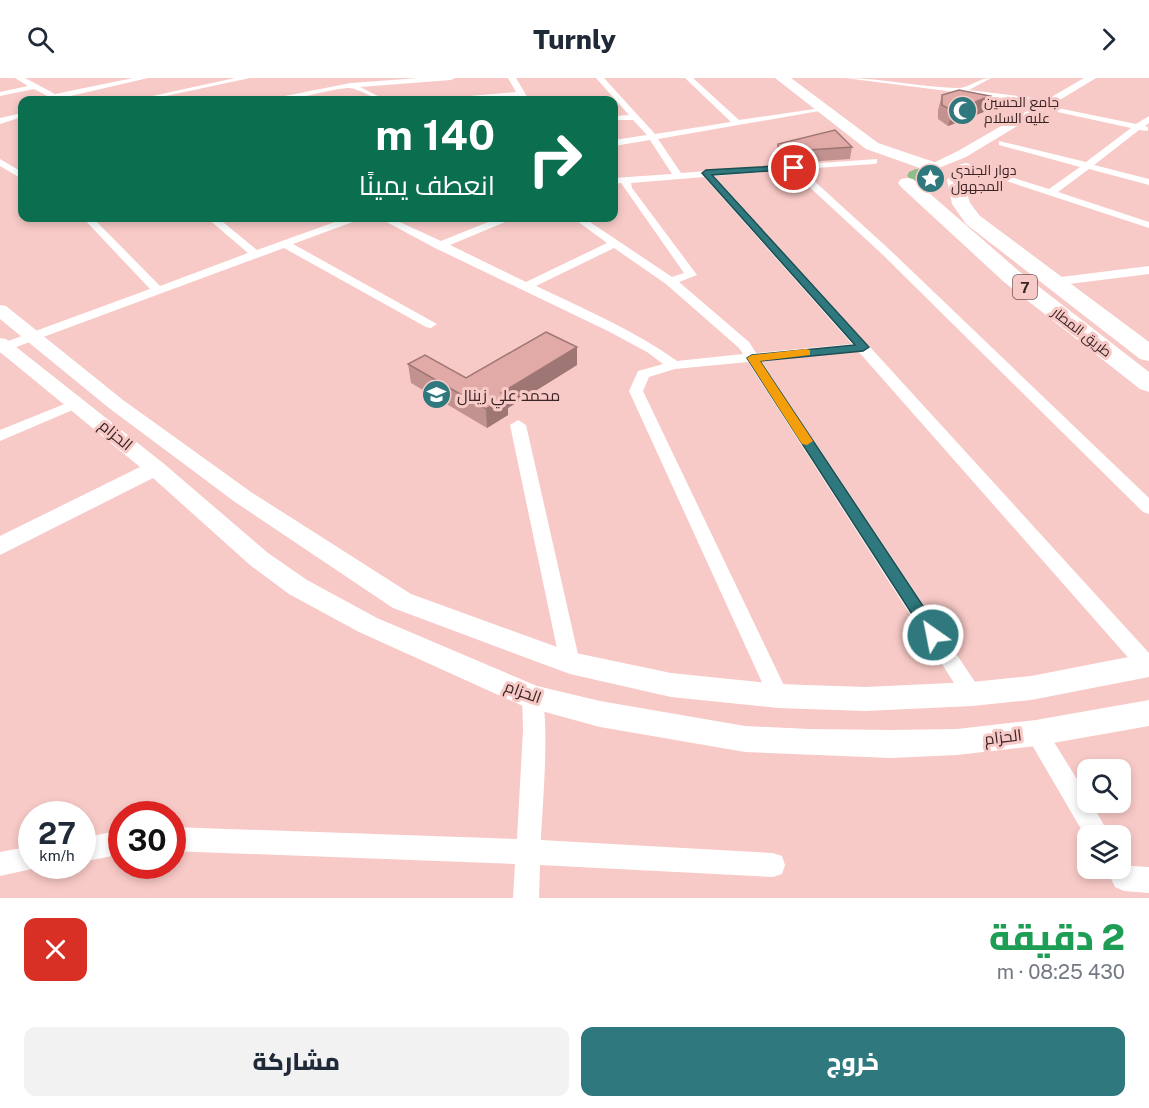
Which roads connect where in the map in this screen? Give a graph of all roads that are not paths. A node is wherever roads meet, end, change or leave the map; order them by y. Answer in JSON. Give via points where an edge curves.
{"nodes":[{"id":1,"x":19,"y":78,"type":"edge"},
{"id":2,"x":144,"y":78,"type":"edge"},
{"id":3,"x":246,"y":78,"type":"edge"},
{"id":4,"x":359,"y":78,"type":"edge"},
{"id":5,"x":451,"y":78,"type":"edge"},
{"id":6,"x":512,"y":78,"type":"edge"},
{"id":7,"x":600,"y":78,"type":"edge"},
{"id":8,"x":689,"y":78,"type":"edge"},
{"id":9,"x":849,"y":78,"type":"edge"},
{"id":10,"x":895,"y":78,"type":"edge"},
{"id":11,"x":987,"y":78,"type":"edge"},
{"id":12,"x":1091,"y":78,"type":"edge"},
{"id":13,"x":1107,"y":78,"type":"edge"},
{"id":14,"x":123,"y":80,"type":"edge"},
{"id":15,"x":789,"y":80,"type":"edge"},
{"id":16,"x":343,"y":82,"type":"edge"},
{"id":17,"x":886,"y":82,"type":"junction"},
{"id":18,"x":33,"y":83,"type":"junction"},
{"id":19,"x":135,"y":87,"type":"dead end"},
{"id":20,"x":145,"y":92,"type":"dead end"},
{"id":21,"x":960,"y":92,"type":"junction"},
{"id":22,"x":0,"y":94,"type":"edge"},
{"id":23,"x":52,"y":96,"type":"edge"},
{"id":24,"x":67,"y":96,"type":"edge"},
{"id":25,"x":152,"y":96,"type":"edge"},
{"id":26,"x":170,"y":96,"type":"edge"},
{"id":27,"x":285,"y":96,"type":"edge"},
{"id":28,"x":373,"y":96,"type":"edge"},
{"id":29,"x":522,"y":96,"type":"edge"},
{"id":30,"x":617,"y":96,"type":"edge"},
{"id":31,"x":618,"y":98,"type":"edge"},
{"id":32,"x":1053,"y":106,"type":"junction"},
{"id":33,"x":821,"y":110,"type":"junction"},
{"id":34,"x":18,"y":116,"type":"edge"},
{"id":35,"x":636,"y":117,"type":"junction"},
{"id":36,"x":618,"y":118,"type":"edge"},
{"id":37,"x":1149,"y":119,"type":"edge"},
{"id":38,"x":0,"y":121,"type":"edge"},
{"id":39,"x":837,"y":121,"type":"junction"},
{"id":40,"x":737,"y":123,"type":"junction"},
{"id":41,"x":1137,"y":127,"type":"junction"},
{"id":42,"x":1149,"y":130,"type":"edge"},
{"id":43,"x":653,"y":137,"type":"junction"},
{"id":44,"x":618,"y":142,"type":"edge"},
{"id":45,"x":1002,"y":143,"type":"junction"},
{"id":46,"x":0,"y":162,"type":"edge"},
{"id":47,"x":1088,"y":166,"type":"junction"},
{"id":48,"x":931,"y":167,"type":"junction"},
{"id":49,"x":794,"y":168,"type":"junction"},
{"id":50,"x":18,"y":173,"type":"edge"},
{"id":51,"x":706,"y":173,"type":"junction"},
{"id":52,"x":893,"y":174,"type":"junction"},
{"id":53,"x":678,"y":175,"type":"junction"},
{"id":54,"x":951,"y":180,"type":"junction"},
{"id":55,"x":619,"y":181,"type":"edge"},
{"id":56,"x":1149,"y":182,"type":"edge"},
{"id":57,"x":1052,"y":192,"type":"junction"},
{"id":58,"x":1149,"y":214,"type":"edge"},
{"id":59,"x":92,"y":222,"type":"edge"},
{"id":60,"x":217,"y":222,"type":"edge"},
{"id":61,"x":341,"y":222,"type":"edge"},
{"id":62,"x":392,"y":222,"type":"edge"},
{"id":63,"x":496,"y":222,"type":"edge"},
{"id":64,"x":584,"y":222,"type":"edge"},
{"id":65,"x":1144,"y":223,"type":"edge"},
{"id":66,"x":283,"y":243,"type":"junction"},
{"id":67,"x":616,"y":243,"type":"junction"},
{"id":68,"x":439,"y":246,"type":"junction"},
{"id":69,"x":255,"y":254,"type":"junction"},
{"id":70,"x":1149,"y":270,"type":"edge"},
{"id":71,"x":670,"y":281,"type":"junction"},
{"id":72,"x":1053,"y":282,"type":"junction"},
{"id":73,"x":525,"y":287,"type":"junction"},
{"id":74,"x":157,"y":290,"type":"junction"},
{"id":75,"x":0,"y":310,"type":"edge"},
{"id":76,"x":431,"y":324,"type":"dead end"},
{"id":77,"x":33,"y":337,"type":"junction"},
{"id":78,"x":2,"y":347,"type":"edge"},
{"id":79,"x":863,"y":347,"type":"junction"},
{"id":80,"x":1149,"y":354,"type":"edge"},
{"id":81,"x":752,"y":358,"type":"junction"},
{"id":82,"x":674,"y":365,"type":"junction"},
{"id":83,"x":1149,"y":384,"type":"edge"},
{"id":84,"x":77,"y":403,"type":"junction"},
{"id":85,"x":518,"y":426,"type":"dead end"},
{"id":86,"x":0,"y":436,"type":"edge"},
{"id":87,"x":155,"y":468,"type":"junction"},
{"id":88,"x":1149,"y":508,"type":"edge"},
{"id":89,"x":0,"y":546,"type":"edge"},
{"id":90,"x":570,"y":663,"type":"junction"},
{"id":91,"x":1148,"y":665,"type":"edge"},
{"id":92,"x":972,"y":694,"type":"junction"},
{"id":93,"x":778,"y":696,"type":"junction"},
{"id":94,"x":533,"y":697,"type":"junction"},
{"id":95,"x":1149,"y":713,"type":"edge"},
{"id":96,"x":1036,"y":733,"type":"junction"},
{"id":97,"x":1091,"y":825,"type":"edge"},
{"id":98,"x":186,"y":840,"type":"edge"},
{"id":99,"x":528,"y":852,"type":"junction"},
{"id":100,"x":18,"y":861,"type":"edge"},
{"id":101,"x":0,"y":864,"type":"edge"},
{"id":102,"x":773,"y":865,"type":"dead end"},
{"id":103,"x":1131,"y":879,"type":"edge"},
{"id":104,"x":1149,"y":880,"type":"edge"},
{"id":105,"x":526,"y":898,"type":"edge"}],
"edges":[{"from":1,"to":18,"type":"street"},
{"from":2,"to":14,"type":"street"},
{"from":3,"to":26,"type":"street"},
{"from":4,"to":16,"type":"street"},
{"from":5,"to":16,"type":"street"},
{"from":6,"to":29,"type":"street"},
{"from":7,"to":30,"type":"street"},
{"from":8,"to":40,"type":"street"},
{"from":9,"to":17,"type":"street"},
{"from":10,"to":17,"type":"street"},
{"from":11,"to":21,"type":"street"},
{"from":12,"to":32,"type":"main road"},
{"from":13,"to":32,"type":"main road"},
{"from":14,"to":19,"type":"street"},
{"from":14,"to":24,"type":"street"},
{"from":15,"to":33,"type":"highway","name":"طريق المطار","number":"7"},
{"from":16,"to":27,"type":"street"},
{"from":16,"to":28,"type":"street"},
{"from":17,"to":21,"type":"street"},
{"from":18,"to":22,"type":"street"},
{"from":18,"to":23,"type":"street"},
{"from":20,"to":25,"type":"street"},
{"from":21,"to":32,"type":"street"},
{"from":31,"to":35,"type":"street"},
{"from":32,"to":41,"type":"street"},
{"from":32,"to":45,"type":"main road"},
{"from":32,"to":48,"type":"main road"},
{"from":33,"to":39,"type":"highway","name":"طريق المطار","number":"7"},
{"from":33,"to":40,"type":"street"},
{"from":34,"to":38,"type":"street"},
{"from":35,"to":36,"type":"street"},
{"from":35,"to":43,"type":"street"},
{"from":37,"to":41,"type":"street"},
{"from":39,"to":48,"type":"highway","name":"طريق المطار","number":"7","via":[[878,148]]},
{"from":39,"to":52,"type":"highway","name":"طريق المطار","number":"7","via":[[835,126]]},
{"from":40,"to":43,"type":"street"},
{"from":41,"to":42,"type":"street"},
{"from":41,"to":47,"type":"street"},
{"from":43,"to":44,"type":"street"},
{"from":43,"to":53,"type":"street"},
{"from":45,"to":47,"type":"street"},
{"from":45,"to":54,"type":"main road"},
{"from":46,"to":50,"type":"street"},
{"from":47,"to":56,"type":"street"},
{"from":47,"to":57,"type":"street"},
{"from":48,"to":52,"type":"highway","via":[[901,168]]},
{"from":48,"to":54,"type":"highway","name":"طريق المطار","via":[[947,171]]},
{"from":49,"to":51,"type":"street"},
{"from":49,"to":52,"type":"street"},
{"from":49,"to":88,"type":"street"},
{"from":51,"to":53,"type":"street"},
{"from":51,"to":79,"type":"street"},
{"from":52,"to":54,"type":"highway"},
{"from":52,"to":83,"type":"highway","name":"طريق المطار","number":"7","via":[[1012,277]]},
{"from":53,"to":55,"type":"street"},
{"from":54,"to":57,"type":"street"},
{"from":54,"to":72,"type":"highway","number":"7","via":[[968,215]]},
{"from":55,"to":71,"type":"street","via":[[691,275]]},
{"from":57,"to":65,"type":"street"},
{"from":58,"to":65,"type":"street"},
{"from":59,"to":74,"type":"street"},
{"from":60,"to":69,"type":"street"},
{"from":61,"to":66,"type":"street"},
{"from":62,"to":68,"type":"street"},
{"from":63,"to":68,"type":"street"},
{"from":64,"to":67,"type":"street"},
{"from":66,"to":69,"type":"street"},
{"from":66,"to":76,"type":"street"},
{"from":67,"to":71,"type":"street"},
{"from":67,"to":73,"type":"street"},
{"from":68,"to":73,"type":"street"},
{"from":69,"to":74,"type":"street"},
{"from":70,"to":72,"type":"street"},
{"from":71,"to":81,"type":"street","via":[[744,345]]},
{"from":72,"to":80,"type":"highway","number":"7"},
{"from":73,"to":82,"type":"street","via":[[621,332]]},
{"from":74,"to":77,"type":"street"},
{"from":75,"to":77,"type":"main road","name":"الحزام"},
{"from":77,"to":78,"type":"street"},
{"from":77,"to":90,"type":"main road","name":"الحزام","via":[[243,497],[402,602]]},
{"from":78,"to":84,"type":"main road","name":"الحزام"},
{"from":79,"to":81,"type":"street"},
{"from":79,"to":91,"type":"street"},
{"from":81,"to":82,"type":"street"},
{"from":81,"to":92,"type":"street"},
{"from":82,"to":93,"type":"street","via":[[643,374],[636,391]]},
{"from":84,"to":86,"type":"street"},
{"from":84,"to":87,"type":"main road","name":"الحزام"},
{"from":85,"to":90,"type":"street"},
{"from":87,"to":89,"type":"main road"},
{"from":87,"to":94,"type":"main road","name":"الحزام","via":[[259,559],[298,586],[368,625]]},
{"from":90,"to":93,"type":"main road","name":"الحزام","via":[[671,685]]},
{"from":91,"to":92,"type":"main road","name":"الحزام","via":[[1031,688]]},
{"from":92,"to":93,"type":"main road","name":"الحزام","via":[[865,699]]},
{"from":94,"to":96,"type":"main road","name":"الحزام","via":[[600,714],[745,740],[891,744]]},
{"from":94,"to":99,"type":"street"},
{"from":95,"to":96,"type":"main road","name":"الحزام"},
{"from":96,"to":97,"type":"street"},
{"from":98,"to":99,"type":"street"},
{"from":99,"to":102,"type":"street"},
{"from":99,"to":105,"type":"street"},
{"from":100,"to":101,"type":"street"},
{"from":103,"to":104,"type":"street"}]}
